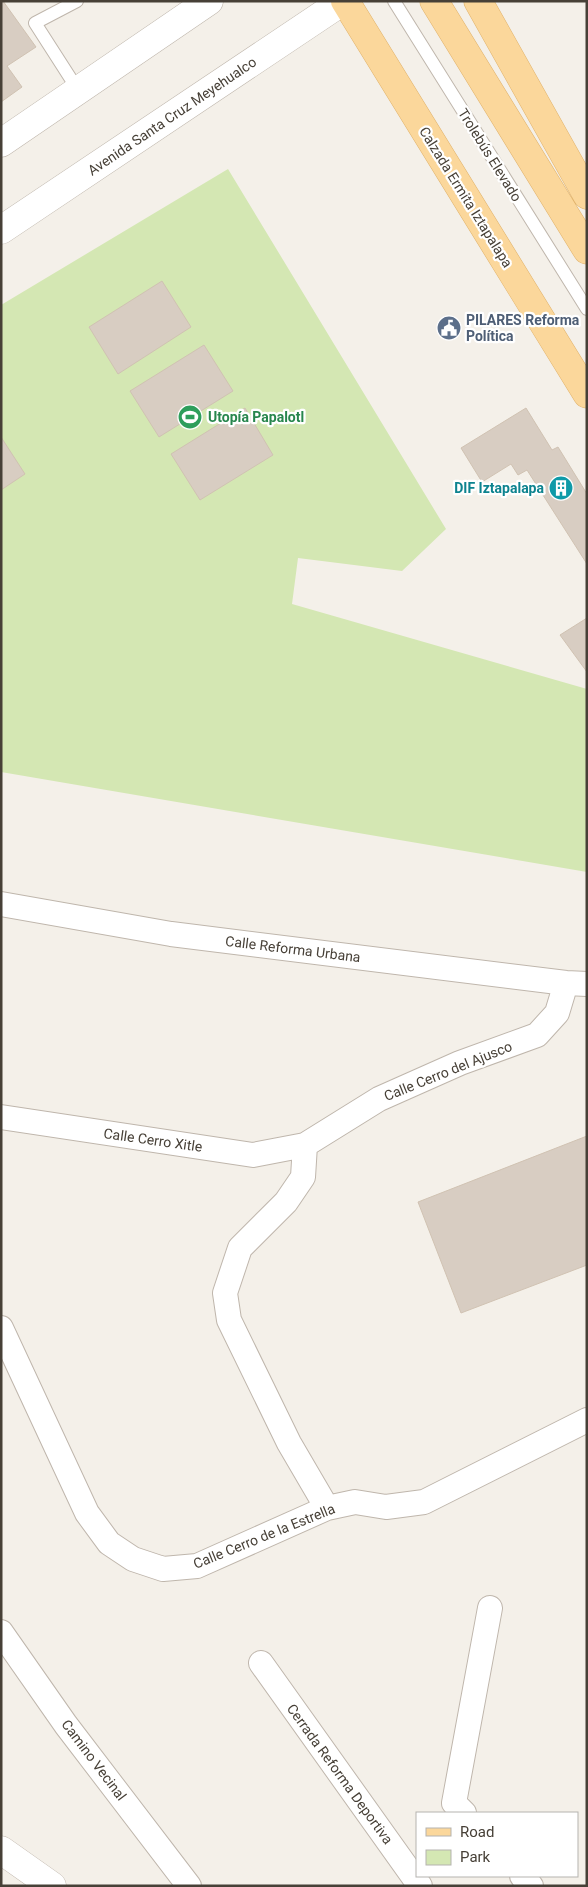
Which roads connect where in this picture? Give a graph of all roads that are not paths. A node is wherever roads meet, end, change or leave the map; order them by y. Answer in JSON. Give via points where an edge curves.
{"nodes":[{"id":1,"x":76,"y":1,"type":"edge"},
{"id":2,"x":208,"y":1,"type":"edge"},
{"id":3,"x":344,"y":1,"type":"edge"},
{"id":4,"x":394,"y":1,"type":"edge"},
{"id":5,"x":434,"y":1,"type":"edge"},
{"id":6,"x":478,"y":1,"type":"edge"},
{"id":7,"x":78,"y":90,"type":"junction"},
{"id":8,"x":1,"y":143,"type":"edge"},
{"id":9,"x":587,"y":195,"type":"edge"},
{"id":10,"x":1,"y":230,"type":"edge"},
{"id":11,"x":587,"y":250,"type":"edge"},
{"id":12,"x":587,"y":309,"type":"edge"},
{"id":13,"x":587,"y":394,"type":"edge"},
{"id":14,"x":1,"y":904,"type":"edge"},
{"id":15,"x":576,"y":984,"type":"edge"},
{"id":16,"x":1,"y":1118,"type":"edge"},
{"id":17,"x":305,"y":1145,"type":"junction"},
{"id":18,"x":1,"y":1328,"type":"edge"},
{"id":19,"x":587,"y":1420,"type":"edge"},
{"id":20,"x":327,"y":1508,"type":"junction"},
{"id":21,"x":490,"y":1608,"type":"dead end"},
{"id":22,"x":1,"y":1632,"type":"edge"},
{"id":23,"x":261,"y":1663,"type":"dead end"},
{"id":24,"x":463,"y":1812,"type":"edge"},
{"id":25,"x":1,"y":1850,"type":"edge"},
{"id":26,"x":52,"y":1886,"type":"edge"},
{"id":27,"x":189,"y":1886,"type":"edge"},
{"id":28,"x":420,"y":1886,"type":"edge"}],
"edges":[{"from":1,"to":7,"type":"lane","via":[[35,23]]},
{"from":2,"to":7,"type":"street"},
{"from":3,"to":10,"type":"street","name":"Avenida Santa Cruz Meyehualco"},
{"from":3,"to":13,"type":"main road","name":"Calzada Ermita Iztapalapa"},
{"from":4,"to":12,"type":"lane","name":"Trolebús Elevado"},
{"from":5,"to":11,"type":"main road"},
{"from":6,"to":9,"type":"main road"},
{"from":7,"to":8,"type":"street"},
{"from":14,"to":15,"type":"street","name":"Calle Reforma Urbana","via":[[171,934]]},
{"from":15,"to":17,"type":"street","name":"Calle Cerro del Ajusco","via":[[537,1036],[460,1062],[379,1099]]},
{"from":16,"to":17,"type":"street","name":"Calle Cerro Xitle","via":[[253,1155]]},
{"from":17,"to":20,"type":"street","via":[[303,1177],[286,1202],[240,1248],[225,1293],[229,1320],[290,1443]]},
{"from":18,"to":20,"type":"street","name":"Calle Cerro de la Estrella","via":[[87,1513],[109,1543],[133,1559],[163,1569],[196,1566]]},
{"from":19,"to":20,"type":"street","name":"Calle Cerro de la Estrella","via":[[424,1502],[386,1507],[355,1502]]},
{"from":21,"to":24,"type":"street","via":[[454,1802]]},
{"from":22,"to":27,"type":"street","name":"Camino Vecinal","via":[[66,1725]]},
{"from":23,"to":28,"type":"street","name":"Cerrada Reforma Deportiva"},
{"from":25,"to":26,"type":"street"}]}
